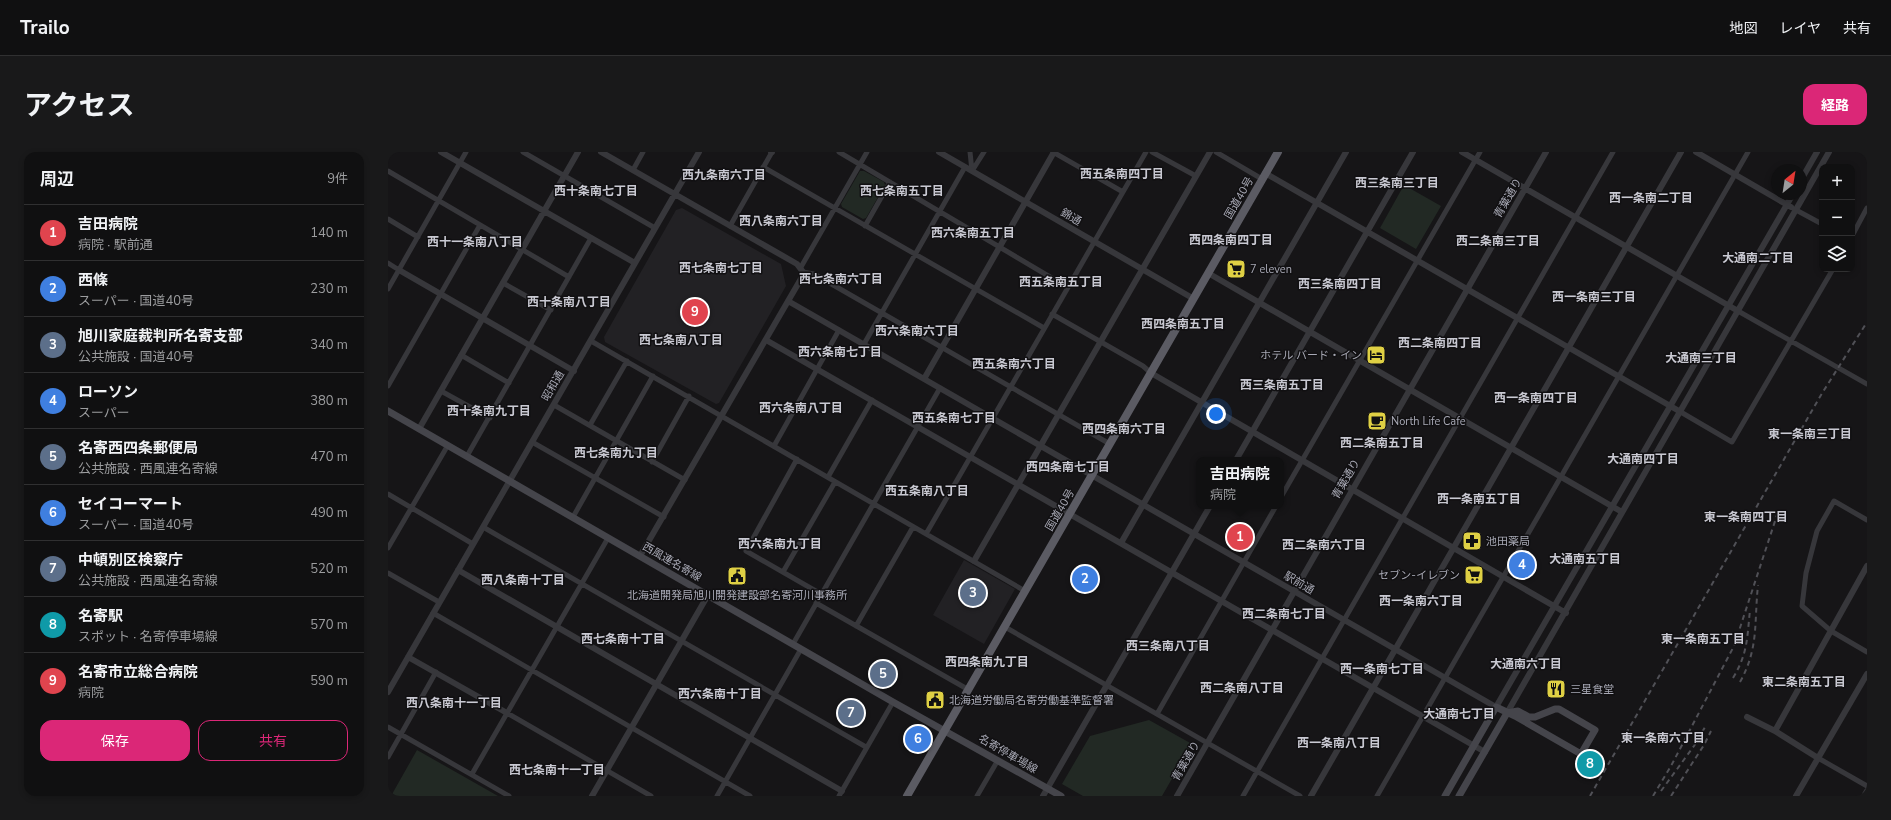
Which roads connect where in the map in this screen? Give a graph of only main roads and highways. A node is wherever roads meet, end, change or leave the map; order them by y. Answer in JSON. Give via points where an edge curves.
{"nodes":[{"id":1,"x":1278,"y":152,"type":"edge"},
{"id":2,"x":388,"y":411,"type":"edge"},
{"id":3,"x":1507,"y":713,"type":"junction"},
{"id":4,"x":945,"y":731,"type":"junction"},
{"id":5,"x":907,"y":796,"type":"edge"},
{"id":6,"x":1060,"y":796,"type":"edge"},
{"id":7,"x":1445,"y":796,"type":"edge"},
{"id":8,"x":1459,"y":796,"type":"edge"}],
"edges":[{"from":1,"to":4,"type":"highway","name":"国道40号"},
{"from":2,"to":4,"type":"main road","name":"西風連名寄線"},
{"from":3,"to":3,"type":"main road","via":[[1518,711],[1535,717],[1559,709],[1595,730],[1581,754]]},
{"from":3,"to":7,"type":"main road","via":[[1496,707]]},
{"from":3,"to":8,"type":"main road"},
{"from":4,"to":5,"type":"highway","name":"国道40号"},
{"from":4,"to":6,"type":"main road","name":"名寄停車場線"}]}
